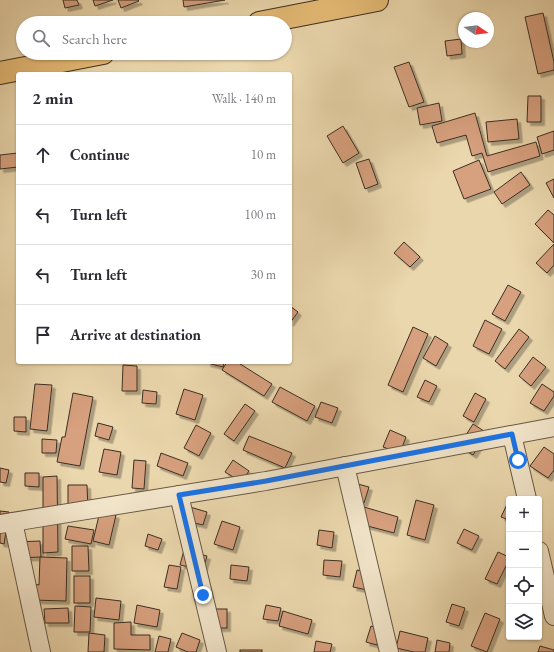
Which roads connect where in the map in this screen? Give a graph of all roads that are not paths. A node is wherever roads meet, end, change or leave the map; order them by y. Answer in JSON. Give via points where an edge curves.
{"nodes":[{"id":1,"x":377,"y":0,"type":"edge"},
{"id":2,"x":292,"y":17,"type":"edge"},
{"id":3,"x":67,"y":60,"type":"edge"},
{"id":4,"x":0,"y":73,"type":"edge"},
{"id":5,"x":554,"y":427,"type":"edge"},
{"id":6,"x":512,"y":434,"type":"junction"},
{"id":7,"x":345,"y":466,"type":"junction"},
{"id":8,"x":179,"y":495,"type":"junction"},
{"id":9,"x":526,"y":496,"type":"edge"},
{"id":10,"x":6,"y":523,"type":"edge"},
{"id":11,"x":542,"y":564,"type":"edge"},
{"id":12,"x":554,"y":616,"type":"edge"},
{"id":13,"x":41,"y":652,"type":"edge"},
{"id":14,"x":217,"y":652,"type":"edge"},
{"id":15,"x":389,"y":652,"type":"edge"}],
"edges":[{"from":1,"to":2,"type":"main road"},
{"from":3,"to":4,"type":"main road"},
{"from":5,"to":6,"type":"street"},
{"from":6,"to":7,"type":"street"},
{"from":6,"to":9,"type":"street"},
{"from":7,"to":8,"type":"street"},
{"from":7,"to":15,"type":"street"},
{"from":8,"to":10,"type":"street"},
{"from":8,"to":14,"type":"street"},
{"from":10,"to":13,"type":"street"},
{"from":11,"to":12,"type":"street"}]}
